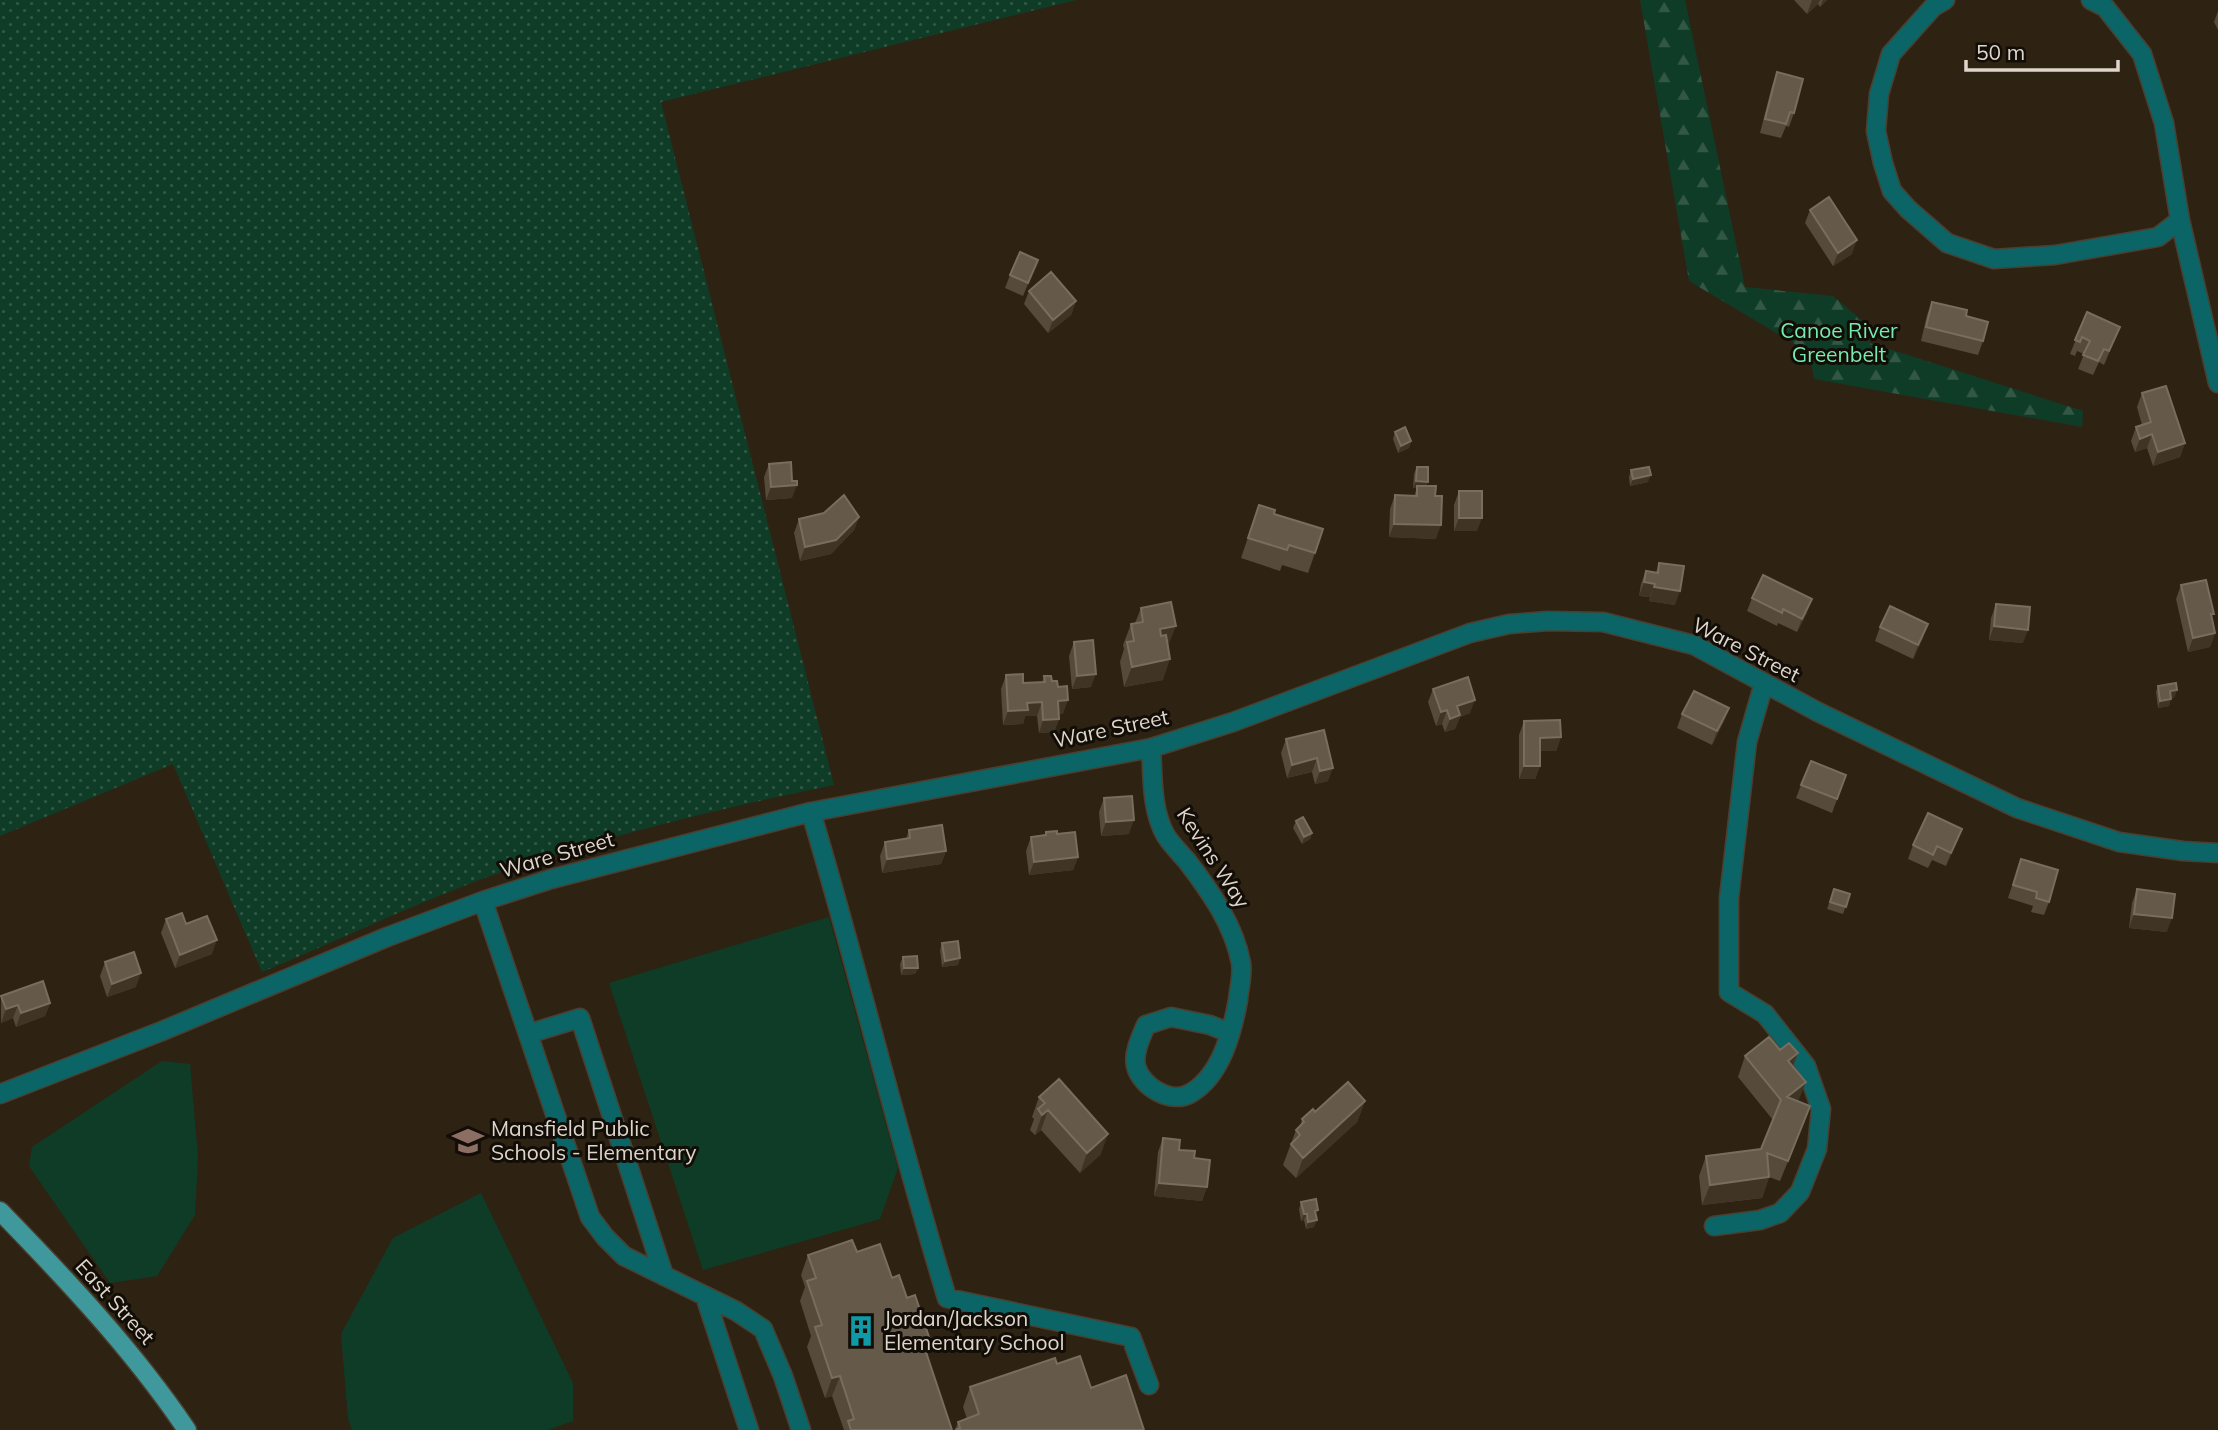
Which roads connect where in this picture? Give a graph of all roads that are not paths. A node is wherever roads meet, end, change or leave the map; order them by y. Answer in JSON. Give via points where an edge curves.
{"nodes":[{"id":1,"x":1945,"y":0,"type":"edge"},
{"id":2,"x":2091,"y":0,"type":"edge"},
{"id":3,"x":2180,"y":219,"type":"junction"},
{"id":4,"x":2218,"y":383,"type":"edge"},
{"id":5,"x":1764,"y":683,"type":"junction"},
{"id":6,"x":1151,"y":748,"type":"junction"},
{"id":7,"x":811,"y":812,"type":"junction"},
{"id":8,"x":2218,"y":853,"type":"edge"},
{"id":9,"x":483,"y":901,"type":"junction"},
{"id":10,"x":1230,"y":1033,"type":"junction"},
{"id":11,"x":528,"y":1034,"type":"junction"},
{"id":12,"x":0,"y":1094,"type":"edge"},
{"id":13,"x":0,"y":1211,"type":"edge"},
{"id":14,"x":1714,"y":1226,"type":"dead end"},
{"id":15,"x":664,"y":1276,"type":"junction"},
{"id":16,"x":705,"y":1296,"type":"junction"},
{"id":17,"x":1149,"y":1385,"type":"dead end"},
{"id":18,"x":187,"y":1430,"type":"edge"},
{"id":19,"x":749,"y":1430,"type":"edge"},
{"id":20,"x":801,"y":1430,"type":"edge"}],
"edges":[{"from":1,"to":3,"type":"street","via":[[1933,7],[1891,54],[1879,94],[1876,131],[1883,163],[1892,191],[1908,209],[1947,243],[1994,259],[2055,255],[2158,237]]},
{"from":2,"to":3,"type":"street","via":[[2105,7],[2142,54],[2164,123]]},
{"from":3,"to":4,"type":"street"},
{"from":5,"to":6,"type":"street","name":"Ware Street","via":[[1694,645],[1649,632],[1603,622],[1509,624],[1433,646]]},
{"from":5,"to":8,"type":"street","name":"Ware Street","via":[[2017,808],[2119,842]]},
{"from":5,"to":14,"type":"street","via":[[1747,743],[1731,885],[1729,992],[1765,1014],[1806,1066],[1821,1109],[1817,1149],[1800,1192],[1780,1213]]},
{"from":6,"to":7,"type":"street","name":"Ware Street"},
{"from":6,"to":10,"type":"street","name":"Kevins Way","via":[[1155,808],[1166,835],[1210,892],[1229,925],[1242,965]]},
{"from":7,"to":9,"type":"street","name":"Ware Street","via":[[617,861]]},
{"from":7,"to":17,"type":"street","via":[[947,1298],[1130,1337]]},
{"from":9,"to":11,"type":"street"},
{"from":9,"to":12,"type":"street","name":"Ware Street"},
{"from":10,"to":10,"type":"street","name":"Kevins Way","via":[[1214,1072],[1189,1095],[1166,1096],[1146,1083],[1136,1066],[1138,1043],[1146,1025],[1171,1017]]},
{"from":11,"to":15,"type":"street","via":[[590,1217],[624,1256]]},
{"from":11,"to":15,"type":"street","via":[[580,1018]]},
{"from":13,"to":18,"type":"main road","name":"East Street","via":[[143,1367]]},
{"from":15,"to":16,"type":"street"},
{"from":16,"to":19,"type":"street"},
{"from":16,"to":20,"type":"street","via":[[762,1329]]}]}
